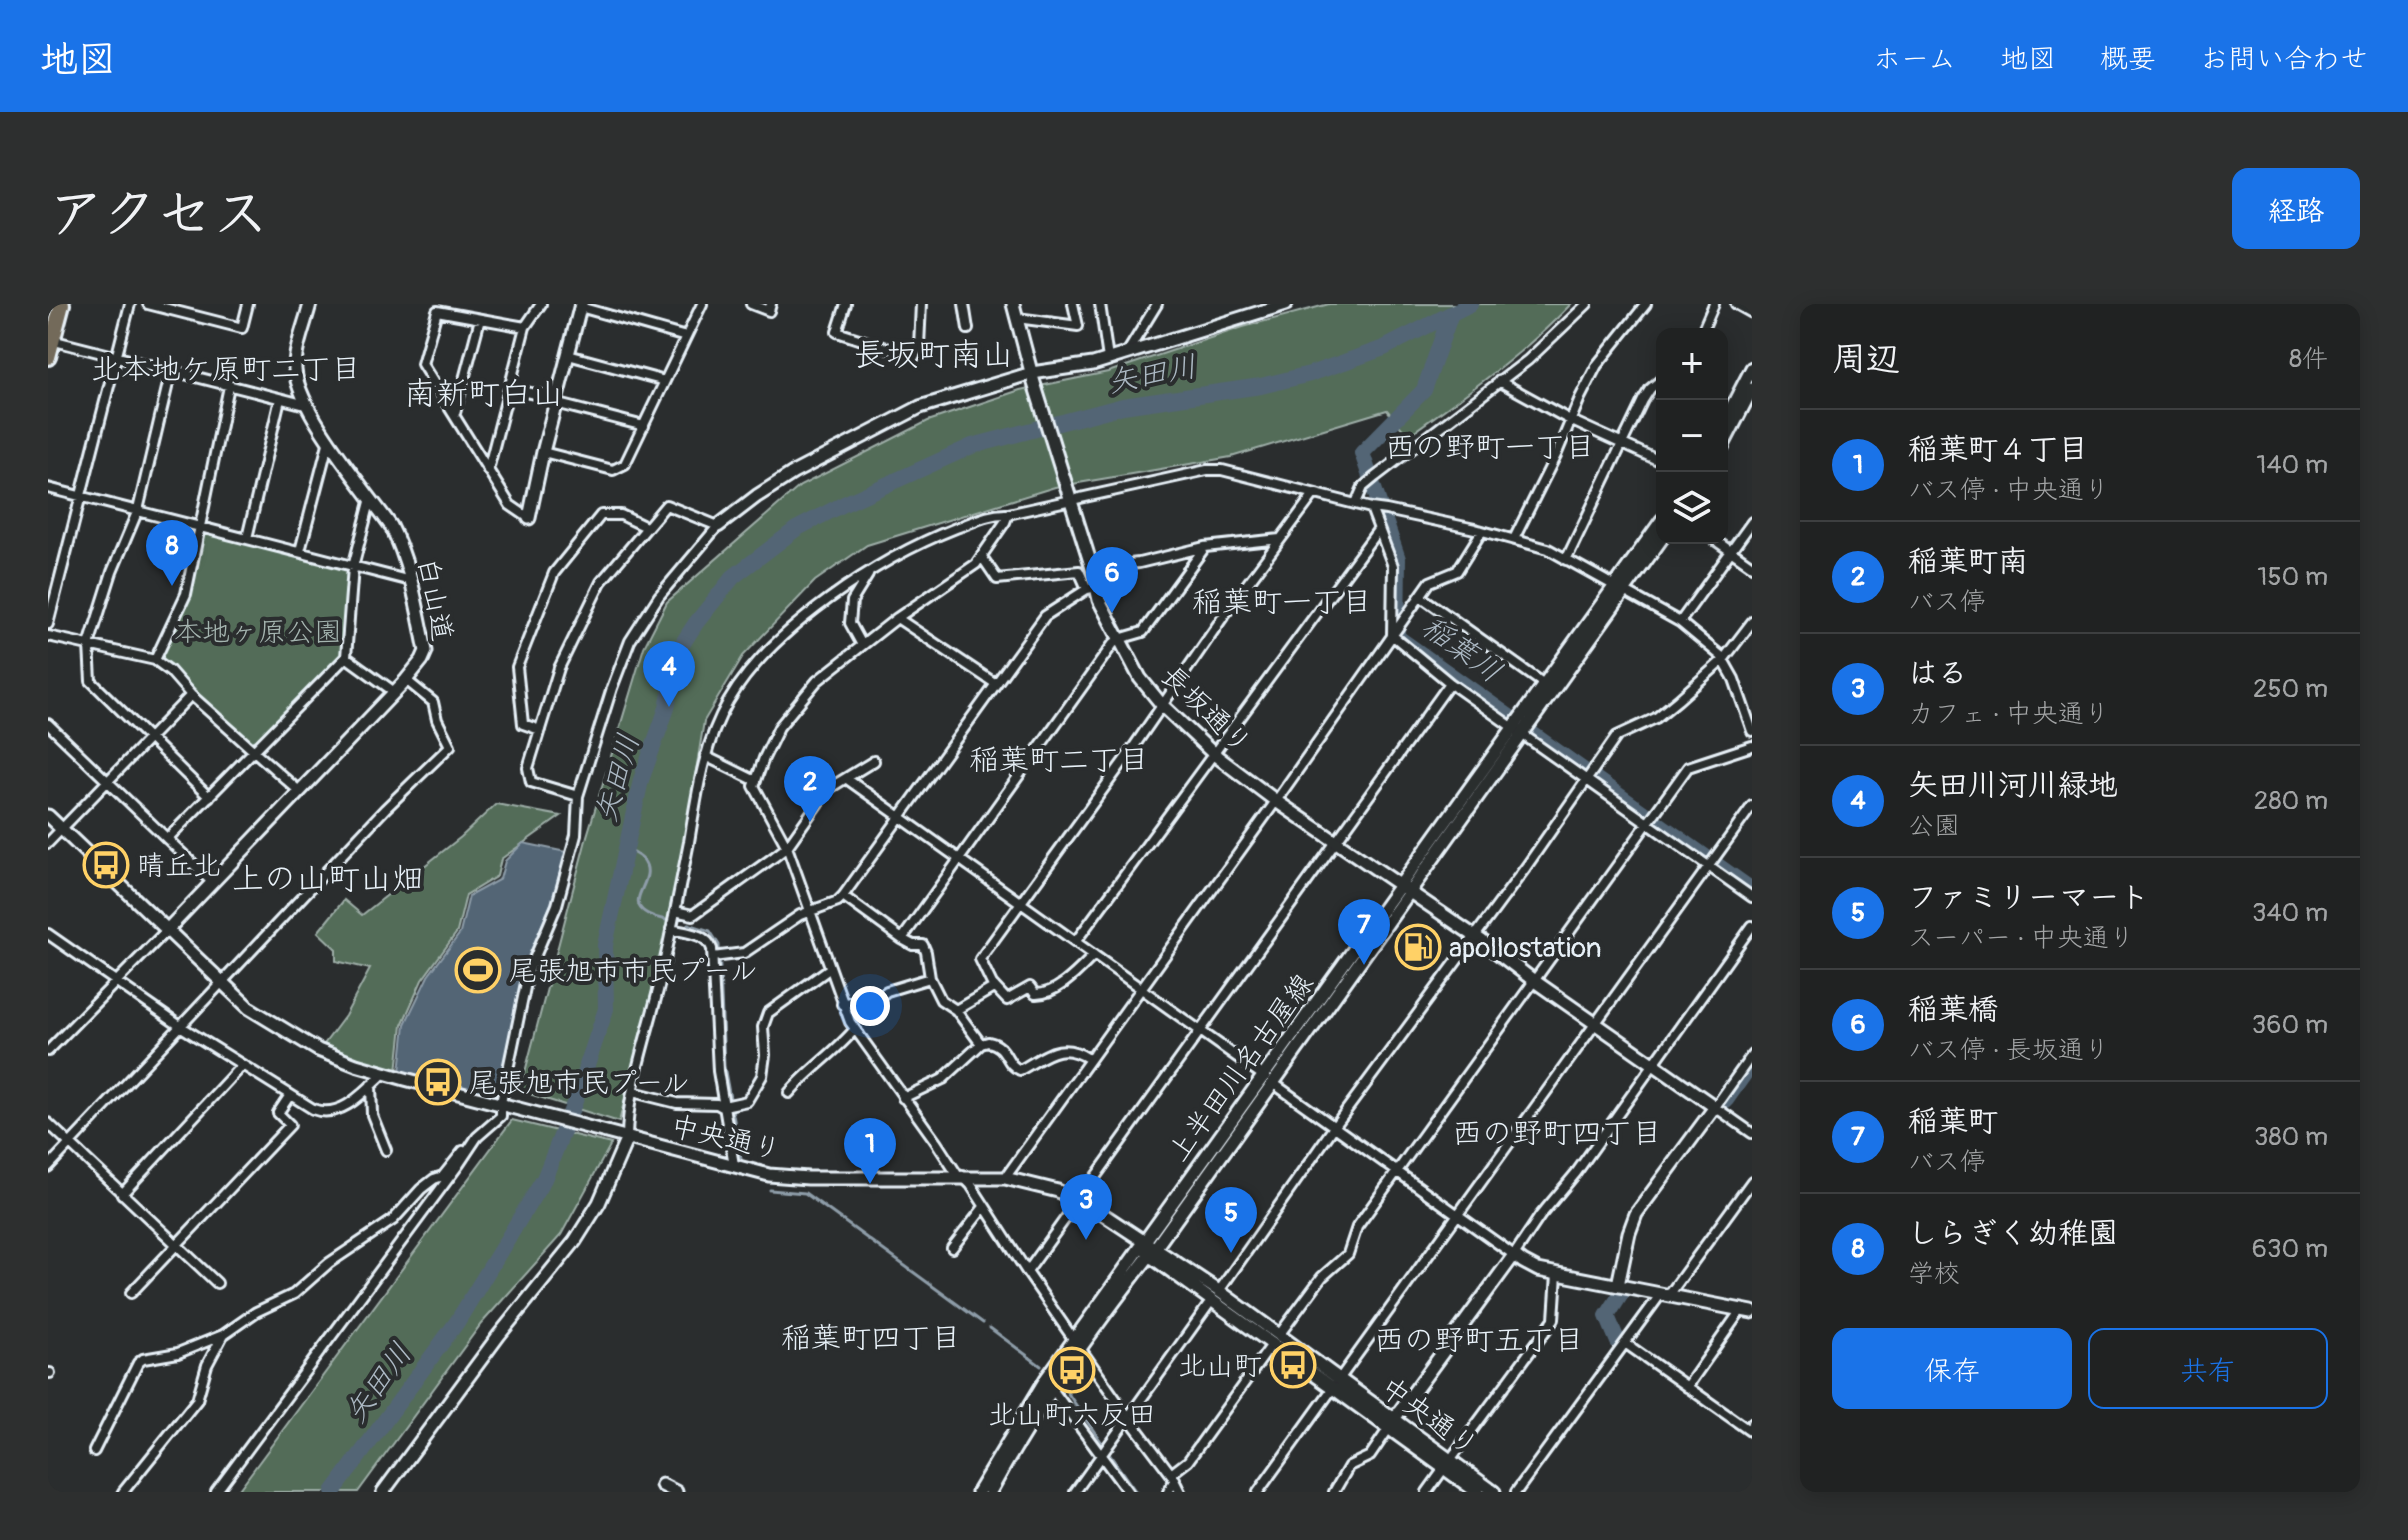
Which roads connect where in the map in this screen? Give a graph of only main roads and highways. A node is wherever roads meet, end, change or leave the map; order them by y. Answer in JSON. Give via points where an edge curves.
{"nodes":[{"id":1,"x":53,"y":304,"type":"edge"},
{"id":2,"x":62,"y":304,"type":"edge"},
{"id":3,"x":48,"y":325,"type":"edge"},
{"id":4,"x":50,"y":339,"type":"edge"},
{"id":5,"x":48,"y":357,"type":"edge"}],
"edges":[{"from":1,"to":3,"type":"highway"},
{"from":2,"to":4,"type":"highway"},
{"from":4,"to":5,"type":"highway"}]}
